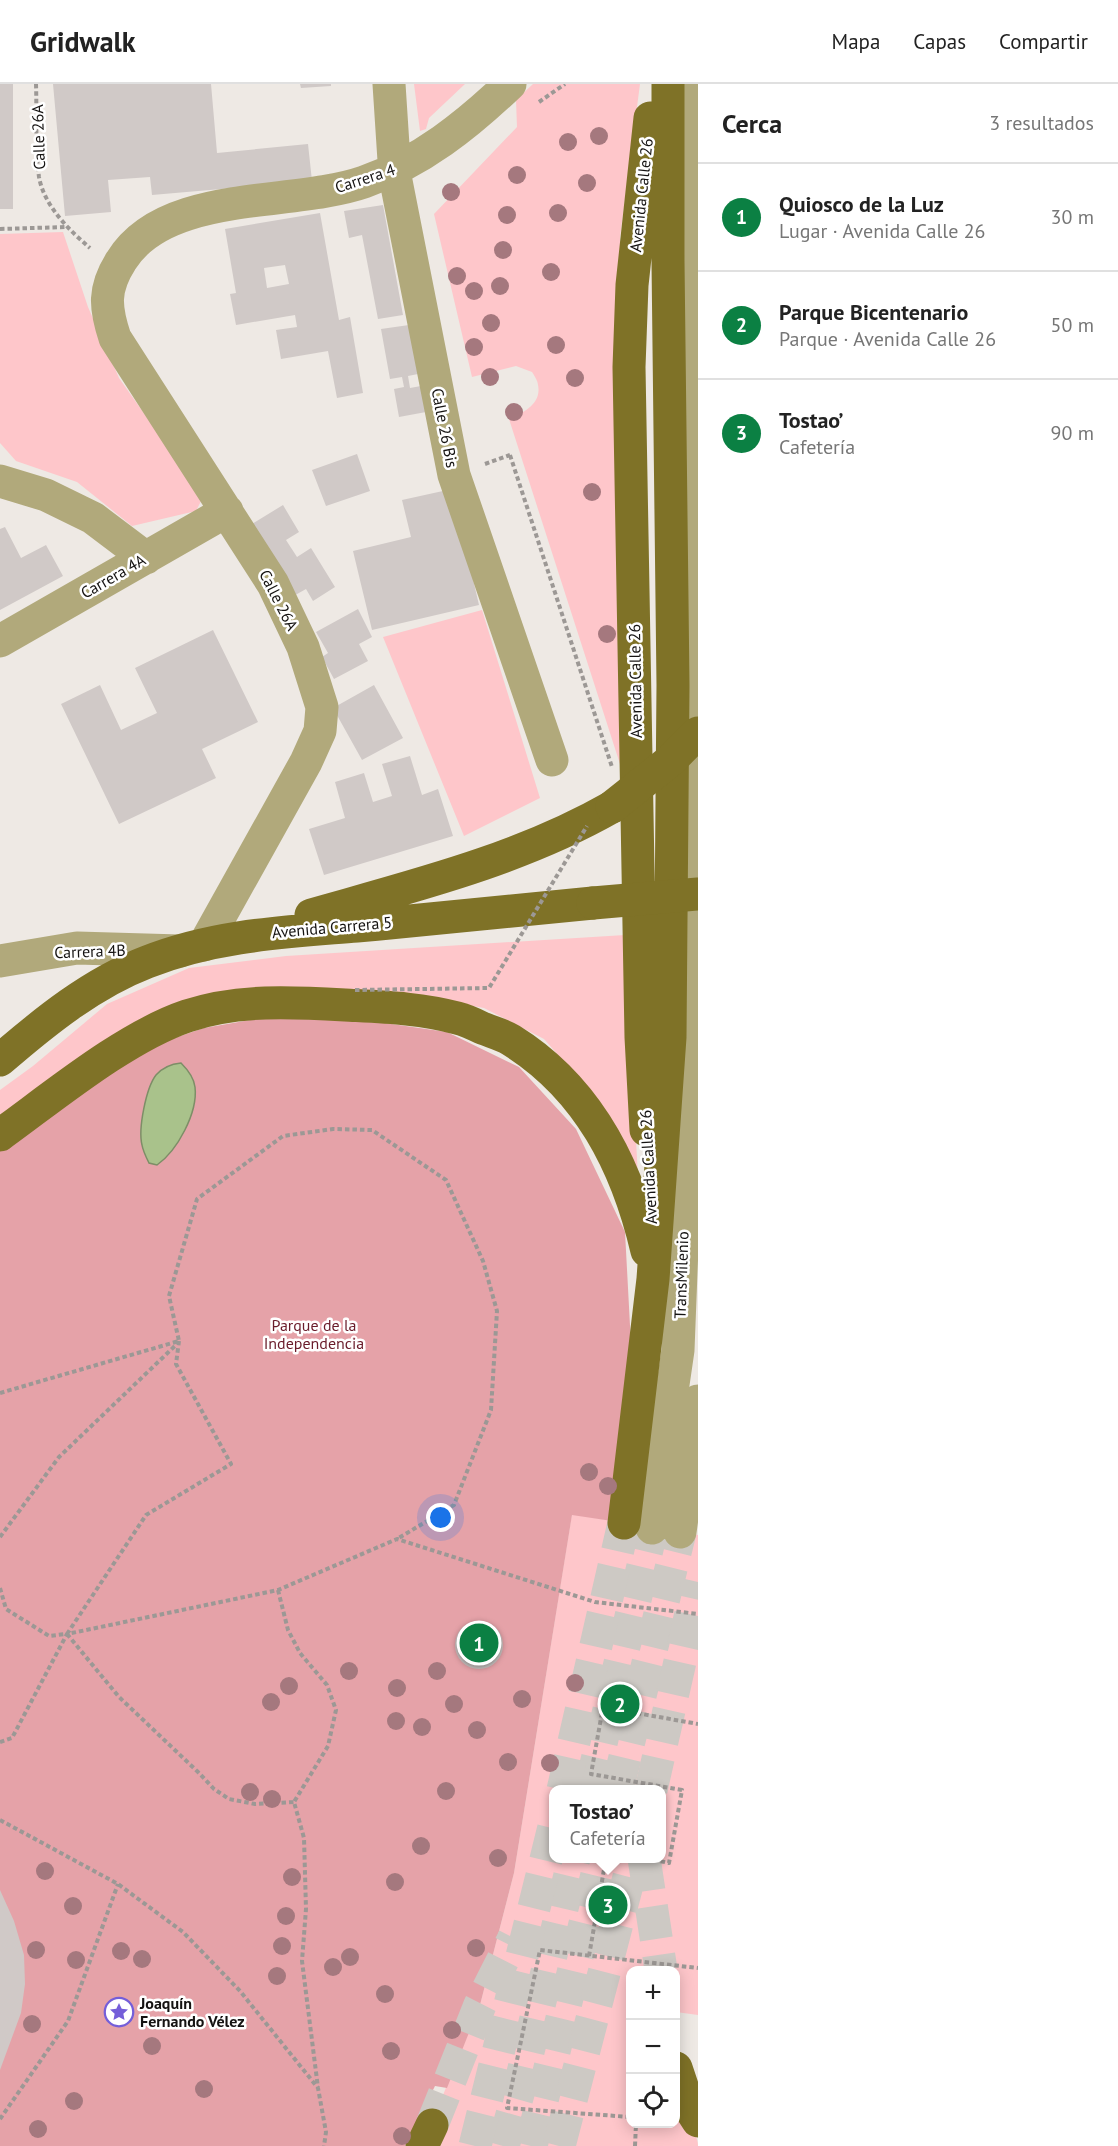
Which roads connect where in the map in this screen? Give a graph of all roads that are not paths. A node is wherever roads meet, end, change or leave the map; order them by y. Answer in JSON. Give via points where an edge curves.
{"nodes":[{"id":1,"x":389,"y":84,"type":"edge"},
{"id":2,"x":510,"y":84,"type":"edge"},
{"id":3,"x":655,"y":84,"type":"edge"},
{"id":4,"x":668,"y":84,"type":"edge"},
{"id":5,"x":695,"y":84,"type":"edge"},
{"id":6,"x":394,"y":171,"type":"junction"},
{"id":7,"x":193,"y":211,"type":"joint"},
{"id":8,"x":1,"y":480,"type":"edge"},
{"id":9,"x":227,"y":511,"type":"junction"},
{"id":10,"x":146,"y":558,"type":"junction"},
{"id":11,"x":0,"y":641,"type":"edge"},
{"id":12,"x":698,"y":733,"type":"edge"},
{"id":13,"x":552,"y":760,"type":"dead end"},
{"id":14,"x":698,"y":894,"type":"edge"},
{"id":15,"x":237,"y":937,"type":"junction"},
{"id":16,"x":193,"y":948,"type":"junction"},
{"id":17,"x":0,"y":961,"type":"edge"},
{"id":18,"x":0,"y":1060,"type":"edge"},
{"id":19,"x":0,"y":1135,"type":"edge"},
{"id":20,"x":653,"y":1279,"type":"junction"},
{"id":21,"x":698,"y":1401,"type":"edge"},
{"id":22,"x":652,"y":1528,"type":"junction"},
{"id":23,"x":678,"y":2074,"type":"edge"},
{"id":24,"x":698,"y":2121,"type":"edge"}],
"edges":[{"from":1,"to":6,"type":"street","name":"Calle 26 Bis"},
{"from":2,"to":6,"type":"street","name":"Carrera 4","via":[[455,132]]},
{"from":3,"to":20,"type":"main road","name":"Avenida Calle 26","via":[[632,285],[629,367],[641,1036]]},
{"from":4,"to":20,"type":"main road","name":"Avenida Calle 26","via":[[671,977]]},
{"from":5,"to":22,"type":"street","name":"TransMilenio","via":[[692,171],[696,571],[685,1183],[678,1350]]},
{"from":6,"to":7,"type":"street","name":"Carrera 4","via":[[336,189]]},
{"from":6,"to":13,"type":"street","name":"Calle 26 Bis","via":[[454,475]]},
{"from":7,"to":9,"type":"street","name":"Calle 26A","via":[[139,237],[116,268],[106,294],[107,314],[115,338]]},
{"from":8,"to":10,"type":"street","via":[[46,495],[93,518]]},
{"from":9,"to":10,"type":"street","name":"Carrera 4A"},
{"from":9,"to":16,"type":"street","name":"Calle 26A","via":[[278,594],[303,647],[322,707],[320,731],[306,762]]},
{"from":10,"to":11,"type":"street","name":"Carrera 4A"},
{"from":12,"to":15,"type":"main road","bridge":true,"via":[[672,760],[602,813],[550,839],[390,893]]},
{"from":14,"to":15,"type":"main road","name":"Avenida Carrera 5","bridge":true},
{"from":15,"to":16,"type":"main road","name":"Avenida Carrera 5"},
{"from":16,"to":17,"type":"street","name":"Carrera 4B","via":[[77,948]]},
{"from":16,"to":18,"type":"main road","name":"Avenida Carrera 5","via":[[147,962],[113,978],[67,1006]]},
{"from":19,"to":20,"type":"main road","via":[[102,1062],[187,1016],[234,1006],[298,1002],[401,1008],[458,1018],[510,1039],[554,1071],[589,1112],[626,1183]]},
{"from":20,"to":22,"type":"main road","name":"Avenida Calle 26"},
{"from":21,"to":22,"type":"street"},
{"from":23,"to":24,"type":"main road"}]}
